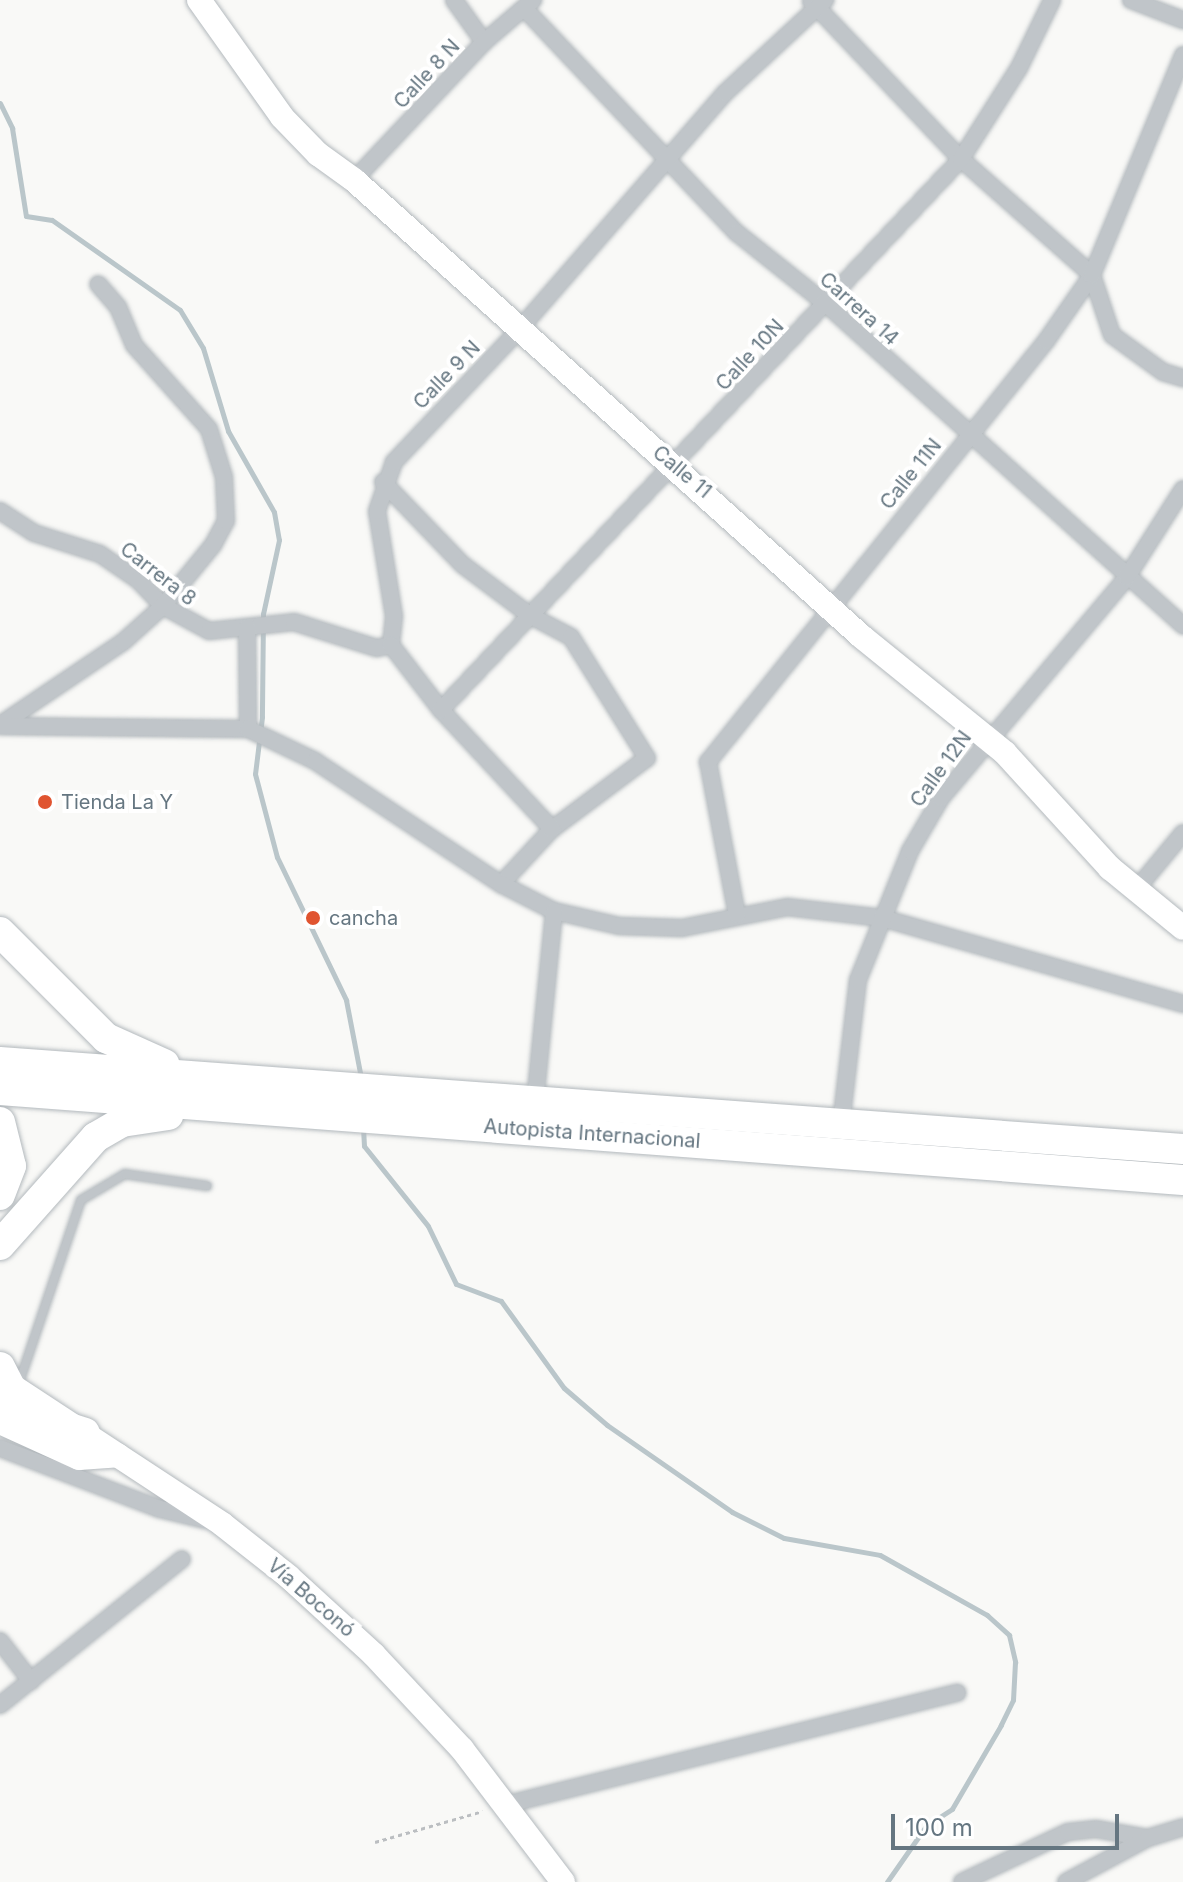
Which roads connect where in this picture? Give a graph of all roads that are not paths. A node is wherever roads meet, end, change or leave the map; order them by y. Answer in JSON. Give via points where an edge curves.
{"nodes":[{"id":1,"x":199,"y":0,"type":"edge"},
{"id":2,"x":454,"y":0,"type":"edge"},
{"id":3,"x":1052,"y":0,"type":"edge"},
{"id":4,"x":1131,"y":0,"type":"edge"},
{"id":5,"x":817,"y":2,"type":"edge"},
{"id":6,"x":528,"y":4,"type":"edge"},
{"id":7,"x":1183,"y":20,"type":"edge"},
{"id":8,"x":484,"y":42,"type":"junction"},
{"id":9,"x":1183,"y":55,"type":"edge"},
{"id":10,"x":666,"y":157,"type":"junction"},
{"id":11,"x":961,"y":159,"type":"junction"},
{"id":12,"x":354,"y":180,"type":"junction"},
{"id":13,"x":1092,"y":275,"type":"junction"},
{"id":14,"x":98,"y":284,"type":"dead end"},
{"id":15,"x":825,"y":303,"type":"junction"},
{"id":16,"x":518,"y":331,"type":"junction"},
{"id":17,"x":1183,"y":378,"type":"edge"},
{"id":18,"x":968,"y":435,"type":"junction"},
{"id":19,"x":674,"y":465,"type":"junction"},
{"id":20,"x":383,"y":482,"type":"junction"},
{"id":21,"x":1183,"y":489,"type":"edge"},
{"id":22,"x":0,"y":511,"type":"edge"},
{"id":23,"x":1127,"y":577,"type":"junction"},
{"id":24,"x":163,"y":606,"type":"junction"},
{"id":25,"x":829,"y":607,"type":"junction"},
{"id":26,"x":531,"y":616,"type":"junction"},
{"id":27,"x":1183,"y":625,"type":"edge"},
{"id":28,"x":247,"y":627,"type":"junction"},
{"id":29,"x":391,"y":645,"type":"junction"},
{"id":30,"x":441,"y":710,"type":"junction"},
{"id":31,"x":0,"y":725,"type":"edge"},
{"id":32,"x":248,"y":729,"type":"junction"},
{"id":33,"x":989,"y":739,"type":"junction"},
{"id":34,"x":552,"y":829,"type":"junction"},
{"id":35,"x":1183,"y":833,"type":"edge"},
{"id":36,"x":501,"y":884,"type":"junction"},
{"id":37,"x":1135,"y":891,"type":"junction"},
{"id":38,"x":554,"y":911,"type":"junction"},
{"id":39,"x":737,"y":915,"type":"junction"},
{"id":40,"x":882,"y":918,"type":"junction"},
{"id":41,"x":1183,"y":928,"type":"edge"},
{"id":42,"x":0,"y":932,"type":"edge"},
{"id":43,"x":1183,"y":1004,"type":"edge"},
{"id":44,"x":0,"y":1062,"type":"edge"},
{"id":45,"x":216,"y":1079,"type":"junction"},
{"id":46,"x":0,"y":1090,"type":"edge"},
{"id":47,"x":535,"y":1102,"type":"junction"},
{"id":48,"x":257,"y":1107,"type":"junction"},
{"id":49,"x":0,"y":1122,"type":"edge"},
{"id":50,"x":841,"y":1124,"type":"junction"},
{"id":51,"x":1183,"y":1149,"type":"edge"},
{"id":52,"x":1183,"y":1180,"type":"edge"},
{"id":53,"x":207,"y":1186,"type":"dead end"},
{"id":54,"x":0,"y":1195,"type":"edge"},
{"id":55,"x":0,"y":1245,"type":"edge"},
{"id":56,"x":5,"y":1385,"type":"edge"},
{"id":57,"x":0,"y":1422,"type":"edge"},
{"id":58,"x":85,"y":1433,"type":"joint"},
{"id":59,"x":0,"y":1448,"type":"edge"},
{"id":60,"x":118,"y":1455,"type":"junction"},
{"id":61,"x":222,"y":1524,"type":"junction"},
{"id":62,"x":182,"y":1559,"type":"dead end"},
{"id":63,"x":0,"y":1641,"type":"edge"},
{"id":64,"x":31,"y":1681,"type":"junction"},
{"id":65,"x":958,"y":1693,"type":"dead end"},
{"id":66,"x":0,"y":1705,"type":"edge"},
{"id":67,"x":508,"y":1804,"type":"junction"},
{"id":68,"x":1183,"y":1827,"type":"edge"},
{"id":69,"x":1148,"y":1838,"type":"junction"},
{"id":70,"x":563,"y":1882,"type":"edge"},
{"id":71,"x":962,"y":1882,"type":"edge"},
{"id":72,"x":1066,"y":1882,"type":"edge"}],
"edges":[{"from":1,"to":12,"type":"street","name":"Calle 11","via":[[282,117],[318,154]]},
{"from":2,"to":8,"type":"street"},
{"from":3,"to":11,"type":"street","name":"Calle 10N","via":[[1019,68]]},
{"from":4,"to":7,"type":"street"},
{"from":5,"to":10,"type":"street","name":"Calle 9 N"},
{"from":5,"to":11,"type":"street"},
{"from":6,"to":8,"type":"street","name":"Calle 8 N"},
{"from":6,"to":10,"type":"street","name":"Carrera 14"},
{"from":8,"to":12,"type":"street","name":"Calle 8 N"},
{"from":9,"to":13,"type":"street","name":"Calle 11N"},
{"from":10,"to":15,"type":"street","name":"Carrera 14","via":[[737,233]]},
{"from":10,"to":16,"type":"street","name":"Calle 9 N"},
{"from":11,"to":13,"type":"street"},
{"from":11,"to":15,"type":"street","name":"Calle 10N"},
{"from":12,"to":16,"type":"street","name":"Calle 11"},
{"from":13,"to":17,"type":"street","via":[[1112,335],[1163,372]]},
{"from":13,"to":18,"type":"street","name":"Calle 11N"},
{"from":14,"to":24,"type":"street","via":[[118,307],[134,345],[209,429],[224,477],[226,521]]},
{"from":15,"to":18,"type":"street","name":"Carrera 14"},
{"from":15,"to":19,"type":"street","name":"Calle 10N"},
{"from":16,"to":19,"type":"street","name":"Calle 11"},
{"from":16,"to":20,"type":"street","name":"Calle 9 N","via":[[442,408]]},
{"from":18,"to":23,"type":"street","name":"Carrera 14"},
{"from":18,"to":25,"type":"street","name":"Calle 11N"},
{"from":19,"to":25,"type":"street","name":"Calle 11"},
{"from":19,"to":26,"type":"street","name":"Calle 10N"},
{"from":20,"to":26,"type":"street","via":[[463,565]]},
{"from":20,"to":29,"type":"street","via":[[377,511],[394,616]]},
{"from":21,"to":23,"type":"street","name":"Calle 12N"},
{"from":22,"to":24,"type":"street","name":"Carrera 8","via":[[34,533],[100,554],[138,580]]},
{"from":23,"to":27,"type":"street","name":"Carrera 14"},
{"from":23,"to":33,"type":"street","name":"Calle 12N"},
{"from":24,"to":28,"type":"street","name":"Carrera 8","via":[[209,631]]},
{"from":24,"to":31,"type":"street","via":[[123,642]]},
{"from":25,"to":33,"type":"street","name":"Calle 11"},
{"from":25,"to":39,"type":"street","name":"Calle 11N","via":[[708,762]]},
{"from":26,"to":30,"type":"street","name":"Calle 10N"},
{"from":26,"to":34,"type":"street","via":[[571,637],[647,758]]},
{"from":28,"to":29,"type":"street","name":"Carrera 8","via":[[294,622],[377,648]]},
{"from":28,"to":32,"type":"street"},
{"from":29,"to":30,"type":"street"},
{"from":30,"to":34,"type":"street"},
{"from":31,"to":32,"type":"street"},
{"from":32,"to":36,"type":"street","via":[[315,761]]},
{"from":33,"to":37,"type":"street","name":"Calle 11"},
{"from":33,"to":40,"type":"street","name":"Calle 12N","via":[[941,798]]},
{"from":34,"to":36,"type":"street"},
{"from":35,"to":37,"type":"street"},
{"from":36,"to":38,"type":"street"},
{"from":37,"to":41,"type":"street","name":"Calle 11"},
{"from":38,"to":39,"type":"street","via":[[619,926],[682,928]]},
{"from":38,"to":47,"type":"street"},
{"from":39,"to":40,"type":"street","via":[[787,907]]},
{"from":40,"to":43,"type":"street"},
{"from":40,"to":50,"type":"street","name":"Calle 12N","via":[[858,980]]},
{"from":42,"to":45,"type":"highway","via":[[113,1044]]},
{"from":44,"to":45,"type":"highway","name":"Autopista Internacional"},
{"from":45,"to":47,"type":"highway","name":"Autopista Internacional"},
{"from":46,"to":48,"type":"highway","name":"Autopista Internacional"},
{"from":47,"to":50,"type":"highway","name":"Autopista Internacional"},
{"from":48,"to":52,"type":"highway","name":"Autopista Internacional"},
{"from":48,"to":55,"type":"highway","via":[[143,1118],[113,1126],[89,1144]]},
{"from":49,"to":54,"type":"highway","via":[[11,1157]]},
{"from":50,"to":51,"type":"highway","name":"Autopista Internacional"},
{"from":53,"to":56,"type":"lane","via":[[125,1174],[81,1200]]},
{"from":56,"to":58,"type":"highway"},
{"from":57,"to":60,"type":"street","via":[[79,1458]]},
{"from":58,"to":60,"type":"street","name":"Vía Boconó"},
{"from":59,"to":61,"type":"street","via":[[160,1509]]},
{"from":60,"to":61,"type":"street","name":"Vía Boconó"},
{"from":61,"to":67,"type":"street","name":"Vía Boconó","via":[[374,1655]]},
{"from":62,"to":64,"type":"street"},
{"from":63,"to":64,"type":"street"},
{"from":64,"to":66,"type":"street"},
{"from":65,"to":67,"type":"street"},
{"from":67,"to":70,"type":"street","name":"Vía Boconó"},
{"from":68,"to":69,"type":"street"},
{"from":69,"to":71,"type":"street","via":[[1096,1829],[1068,1832]]},
{"from":69,"to":72,"type":"street"}]}
